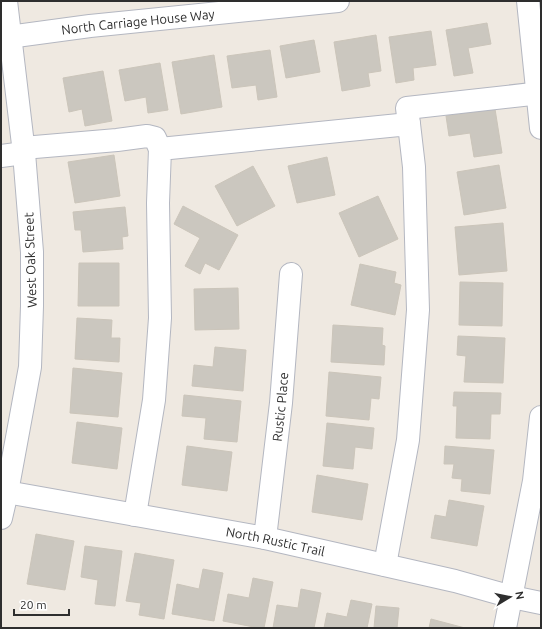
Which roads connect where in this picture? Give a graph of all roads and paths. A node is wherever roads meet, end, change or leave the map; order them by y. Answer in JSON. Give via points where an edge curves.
{"nodes":[{"id":1,"x":6,"y":1,"type":"edge"},
{"id":2,"x":338,"y":1,"type":"edge"},
{"id":3,"x":528,"y":1,"type":"edge"},
{"id":4,"x":6,"y":38,"type":"edge"},
{"id":5,"x":539,"y":93,"type":"edge"},
{"id":6,"x":409,"y":124,"type":"junction"},
{"id":7,"x":541,"y":128,"type":"edge"},
{"id":8,"x":160,"y":148,"type":"junction"},
{"id":9,"x":24,"y":151,"type":"junction"},
{"id":10,"x":1,"y":156,"type":"edge"},
{"id":11,"x":291,"y":274,"type":"dead end"},
{"id":12,"x":541,"y":417,"type":"edge"},
{"id":13,"x":4,"y":491,"type":"edge"},
{"id":14,"x":136,"y":515,"type":"junction"},
{"id":15,"x":1,"y":518,"type":"edge"},
{"id":16,"x":266,"y":538,"type":"junction"},
{"id":17,"x":385,"y":565,"type":"junction"},
{"id":18,"x":512,"y":597,"type":"junction"},
{"id":19,"x":541,"y":603,"type":"edge"},
{"id":20,"x":505,"y":628,"type":"edge"}],
"edges":[{"from":1,"to":4,"type":"street","name":"West Oak Street"},
{"from":2,"to":4,"type":"street","name":"North Carriage House Way","via":[[90,26]]},
{"from":3,"to":5,"type":"street"},
{"from":4,"to":9,"type":"street","name":"West Oak Street"},
{"from":5,"to":6,"type":"street","via":[[408,108]]},
{"from":5,"to":7,"type":"street"},
{"from":6,"to":8,"type":"street"},
{"from":6,"to":17,"type":"street","via":[[414,167],[418,310],[408,440]]},
{"from":8,"to":9,"type":"street","via":[[155,138],[147,136]]},
{"from":8,"to":14,"type":"street","via":[[160,318],[154,400]]},
{"from":9,"to":10,"type":"street"},
{"from":9,"to":13,"type":"street","name":"West Oak Street","via":[[32,252],[30,367]]},
{"from":11,"to":16,"type":"street","name":"Rustic Place","via":[[281,403]]},
{"from":12,"to":18,"type":"street","via":[[534,481]]},
{"from":13,"to":14,"type":"street","name":"North Rustic Trail"},
{"from":13,"to":15,"type":"street","name":"West Oak Street"},
{"from":14,"to":16,"type":"street","name":"North Rustic Trail"},
{"from":16,"to":17,"type":"street","name":"North Rustic Trail"},
{"from":17,"to":18,"type":"street","name":"North Rustic Trail"},
{"from":18,"to":19,"type":"street","name":"North Rustic Trail"},
{"from":18,"to":20,"type":"street"}]}
